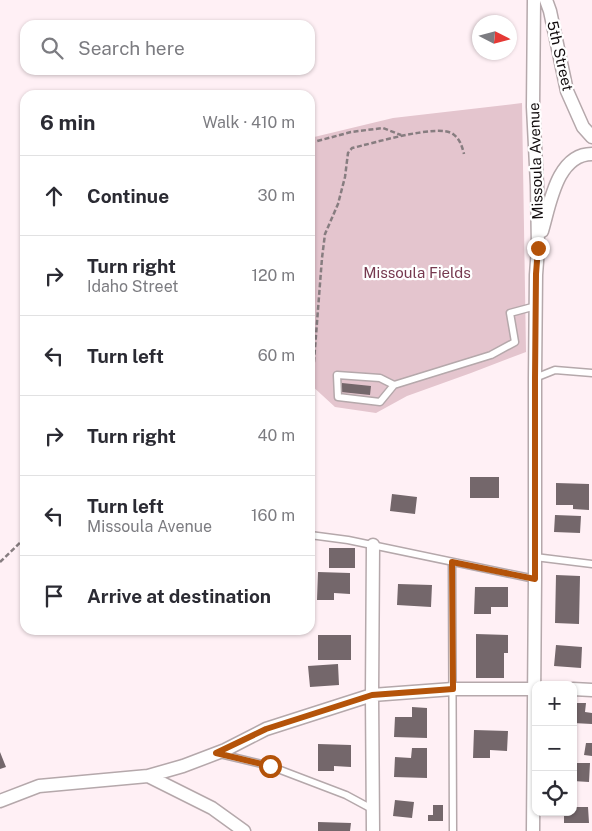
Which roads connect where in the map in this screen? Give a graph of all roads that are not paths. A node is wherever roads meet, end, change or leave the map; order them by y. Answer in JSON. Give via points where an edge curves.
{"nodes":[{"id":1,"x":534,"y":0,"type":"edge"},
{"id":2,"x":546,"y":0,"type":"edge"},
{"id":3,"x":592,"y":136,"type":"edge"},
{"id":4,"x":592,"y":154,"type":"edge"},
{"id":5,"x":538,"y":248,"type":"junction"},
{"id":6,"x":536,"y":306,"type":"junction"},
{"id":7,"x":592,"y":373,"type":"edge"},
{"id":8,"x":535,"y":378,"type":"junction"},
{"id":9,"x":394,"y":385,"type":"junction"},
{"id":10,"x":315,"y":536,"type":"edge"},
{"id":11,"x":373,"y":545,"type":"junction"},
{"id":12,"x":535,"y":556,"type":"junction"},
{"id":13,"x":452,"y":562,"type":"junction"},
{"id":14,"x":592,"y":564,"type":"edge"},
{"id":15,"x":535,"y":579,"type":"junction"},
{"id":16,"x":535,"y":681,"type":"edge"},
{"id":17,"x":453,"y":689,"type":"junction"},
{"id":18,"x":532,"y":689,"type":"edge"},
{"id":19,"x":577,"y":689,"type":"edge"},
{"id":20,"x":592,"y":690,"type":"edge"},
{"id":21,"x":372,"y":695,"type":"junction"},
{"id":22,"x":534,"y":726,"type":"edge"},
{"id":23,"x":216,"y":753,"type":"junction"},
{"id":24,"x":148,"y":776,"type":"junction"},
{"id":25,"x":0,"y":801,"type":"edge"},
{"id":26,"x":373,"y":809,"type":"junction"},
{"id":27,"x":244,"y":831,"type":"edge"},
{"id":28,"x":373,"y":831,"type":"edge"},
{"id":29,"x":453,"y":831,"type":"edge"},
{"id":30,"x":533,"y":831,"type":"edge"}],
"edges":[{"from":1,"to":5,"type":"street","name":"Missoula Avenue","via":[[533,107]]},
{"from":2,"to":3,"type":"street","name":"5th Street","via":[[567,91],[583,127]]},
{"from":4,"to":5,"type":"street","via":[[572,160],[556,183]]},
{"from":5,"to":6,"type":"street","name":"Missoula Avenue"},
{"from":6,"to":8,"type":"street","name":"Missoula Avenue"},
{"from":6,"to":9,"type":"lane","via":[[510,313],[515,342],[491,355]]},
{"from":7,"to":8,"type":"lane","via":[[555,370]]},
{"from":8,"to":12,"type":"street","name":"Missoula Avenue"},
{"from":9,"to":9,"type":"lane","via":[[380,378],[337,375],[338,397],[380,402]]},
{"from":10,"to":11,"type":"lane"},
{"from":11,"to":13,"type":"lane"},
{"from":11,"to":21,"type":"street"},
{"from":12,"to":14,"type":"lane"},
{"from":12,"to":15,"type":"street","name":"Missoula Avenue"},
{"from":13,"to":15,"type":"lane"},
{"from":13,"to":17,"type":"lane"},
{"from":15,"to":16,"type":"street","name":"Missoula Avenue"},
{"from":17,"to":18,"type":"street"},
{"from":17,"to":21,"type":"street"},
{"from":17,"to":29,"type":"lane"},
{"from":19,"to":20,"type":"street"},
{"from":21,"to":23,"type":"street","via":[[266,729]]},
{"from":21,"to":26,"type":"street"},
{"from":22,"to":30,"type":"street","name":"Missoula Avenue"},
{"from":23,"to":24,"type":"street"},
{"from":23,"to":26,"type":"lane","via":[[270,766],[346,794]]},
{"from":24,"to":25,"type":"street","via":[[39,786]]},
{"from":24,"to":27,"type":"street","via":[[212,808]]},
{"from":26,"to":28,"type":"street"}]}
